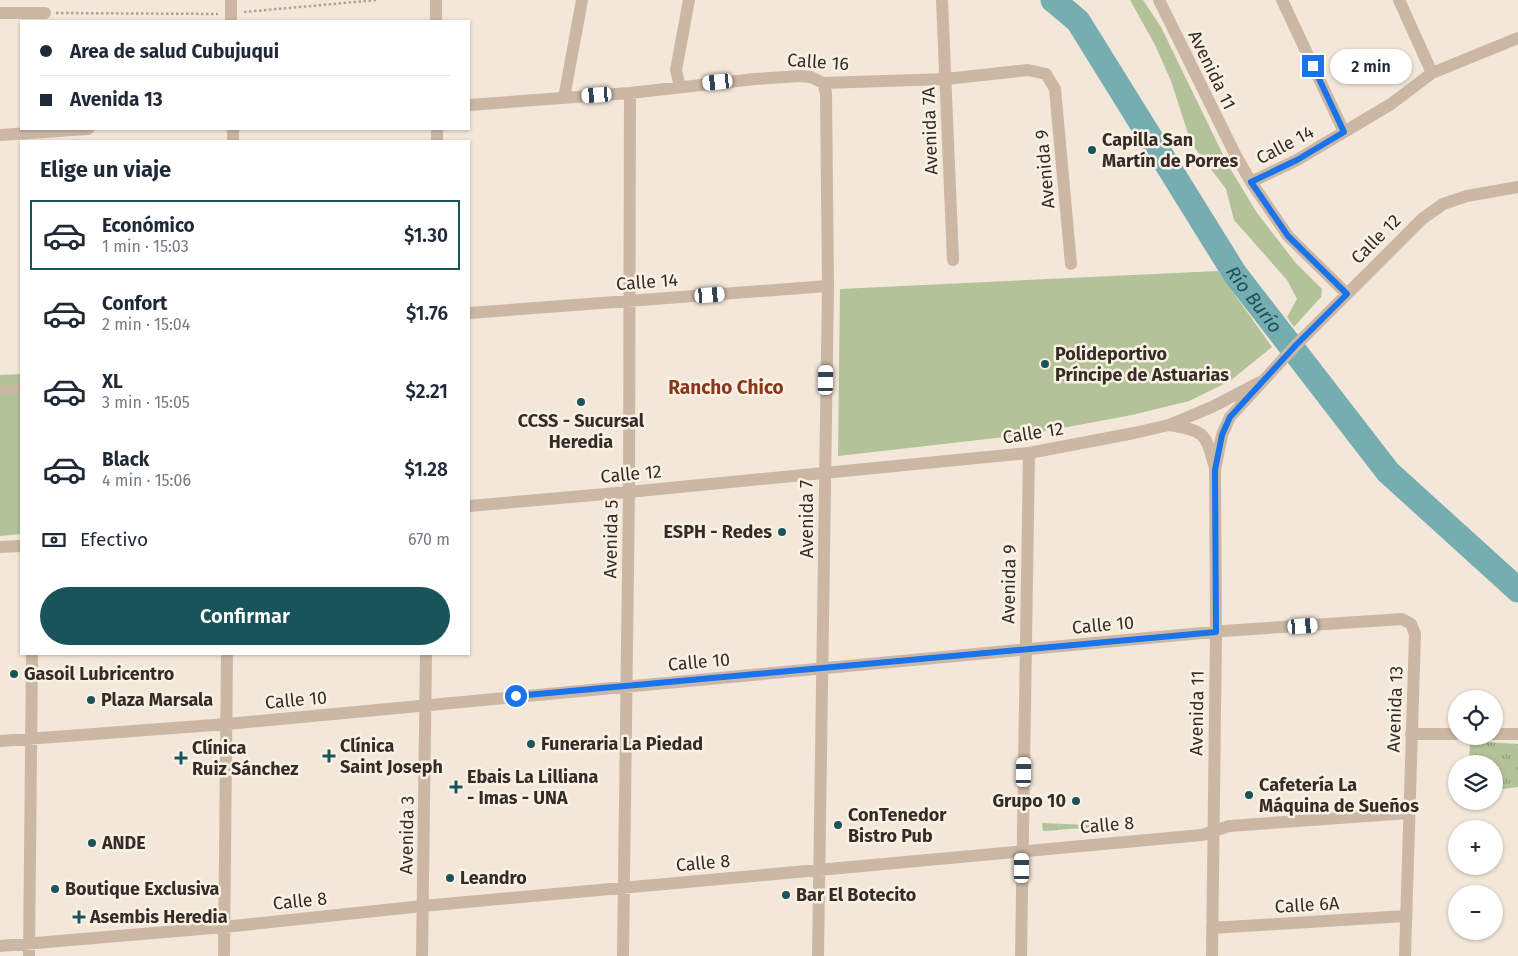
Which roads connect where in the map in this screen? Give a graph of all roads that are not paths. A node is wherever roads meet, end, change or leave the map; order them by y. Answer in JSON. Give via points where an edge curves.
{"nodes":[{"id":1,"x":231,"y":0,"type":"edge"},
{"id":2,"x":436,"y":0,"type":"edge"},
{"id":3,"x":582,"y":0,"type":"edge"},
{"id":4,"x":689,"y":0,"type":"edge"},
{"id":5,"x":942,"y":0,"type":"edge"},
{"id":6,"x":1159,"y":0,"type":"edge"},
{"id":7,"x":1282,"y":0,"type":"edge"},
{"id":8,"x":1399,"y":0,"type":"edge"},
{"id":9,"x":45,"y":11,"type":"edge"},
{"id":10,"x":0,"y":12,"type":"edge"},
{"id":11,"x":231,"y":17,"type":"edge"},
{"id":12,"x":436,"y":20,"type":"edge"},
{"id":13,"x":1518,"y":38,"type":"edge"},
{"id":14,"x":1432,"y":73,"type":"junction"},
{"id":15,"x":1046,"y":74,"type":"joint"},
{"id":16,"x":946,"y":79,"type":"junction"},
{"id":17,"x":823,"y":84,"type":"junction"},
{"id":18,"x":680,"y":86,"type":"junction"},
{"id":19,"x":630,"y":92,"type":"junction"},
{"id":20,"x":564,"y":98,"type":"junction"},
{"id":21,"x":470,"y":105,"type":"edge"},
{"id":22,"x":46,"y":130,"type":"edge"},
{"id":23,"x":1344,"y":132,"type":"junction"},
{"id":24,"x":0,"y":135,"type":"edge"},
{"id":25,"x":1251,"y":182,"type":"junction"},
{"id":26,"x":1518,"y":187,"type":"edge"},
{"id":27,"x":953,"y":260,"type":"dead end"},
{"id":28,"x":1071,"y":264,"type":"dead end"},
{"id":29,"x":828,"y":286,"type":"junction"},
{"id":30,"x":1347,"y":294,"type":"junction"},
{"id":31,"x":630,"y":301,"type":"junction"},
{"id":32,"x":470,"y":312,"type":"edge"},
{"id":33,"x":1264,"y":380,"type":"junction"},
{"id":34,"x":20,"y":389,"type":"edge"},
{"id":35,"x":0,"y":390,"type":"edge"},
{"id":36,"x":1169,"y":425,"type":"junction"},
{"id":37,"x":1028,"y":453,"type":"junction"},
{"id":38,"x":1215,"y":470,"type":"junction"},
{"id":39,"x":825,"y":473,"type":"junction"},
{"id":40,"x":629,"y":492,"type":"junction"},
{"id":41,"x":470,"y":506,"type":"edge"},
{"id":42,"x":20,"y":546,"type":"edge"},
{"id":43,"x":0,"y":547,"type":"edge"},
{"id":44,"x":1402,"y":619,"type":"joint"},
{"id":45,"x":1216,"y":632,"type":"junction"},
{"id":46,"x":1026,"y":650,"type":"junction"},
{"id":47,"x":32,"y":655,"type":"edge"},
{"id":48,"x":228,"y":655,"type":"edge"},
{"id":49,"x":426,"y":655,"type":"edge"},
{"id":50,"x":823,"y":668,"type":"junction"},
{"id":51,"x":625,"y":686,"type":"junction"},
{"id":52,"x":426,"y":705,"type":"junction"},
{"id":53,"x":227,"y":724,"type":"junction"},
{"id":54,"x":1411,"y":734,"type":"junction"},
{"id":55,"x":1448,"y":734,"type":"edge"},
{"id":56,"x":1503,"y":734,"type":"edge"},
{"id":57,"x":1518,"y":734,"type":"edge"},
{"id":58,"x":31,"y":738,"type":"junction"},
{"id":59,"x":0,"y":741,"type":"edge"},
{"id":60,"x":1409,"y":813,"type":"junction"},
{"id":61,"x":1214,"y":831,"type":"junction"},
{"id":62,"x":1022,"y":850,"type":"junction"},
{"id":63,"x":820,"y":870,"type":"junction"},
{"id":64,"x":624,"y":887,"type":"junction"},
{"id":65,"x":424,"y":906,"type":"junction"},
{"id":66,"x":1405,"y":916,"type":"junction"},
{"id":67,"x":224,"y":926,"type":"junction"},
{"id":68,"x":1212,"y":928,"type":"junction"},
{"id":69,"x":0,"y":946,"type":"edge"},
{"id":70,"x":29,"y":950,"type":"edge"},
{"id":71,"x":224,"y":956,"type":"edge"},
{"id":72,"x":422,"y":956,"type":"edge"},
{"id":73,"x":623,"y":956,"type":"edge"},
{"id":74,"x":818,"y":956,"type":"edge"},
{"id":75,"x":1021,"y":956,"type":"edge"},
{"id":76,"x":1212,"y":956,"type":"edge"},
{"id":77,"x":1405,"y":956,"type":"edge"}],
"edges":[{"from":1,"to":11,"type":"street"},
{"from":2,"to":12,"type":"street"},
{"from":3,"to":20,"type":"street"},
{"from":4,"to":18,"type":"street","via":[[676,70]]},
{"from":5,"to":16,"type":"street","name":"Avenida 7A"},
{"from":6,"to":25,"type":"street","name":"Avenida 11"},
{"from":7,"to":23,"type":"street"},
{"from":8,"to":14,"type":"street"},
{"from":9,"to":10,"type":"street"},
{"from":13,"to":14,"type":"street","name":"Calle 14"},
{"from":14,"to":23,"type":"street","name":"Calle 14","via":[[1391,104]]},
{"from":15,"to":16,"type":"street","name":"Calle 16","via":[[1028,70]]},
{"from":15,"to":28,"type":"street","name":"Avenida 9","via":[[1055,89]]},
{"from":16,"to":17,"type":"street","name":"Calle 16"},
{"from":16,"to":27,"type":"street","name":"Avenida 7A"},
{"from":17,"to":18,"type":"street","name":"Calle 16","via":[[801,76]]},
{"from":17,"to":29,"type":"street","name":"Avenida 7","via":[[826,94]]},
{"from":18,"to":19,"type":"street","name":"Calle 16"},
{"from":19,"to":20,"type":"street","name":"Calle 16"},
{"from":19,"to":31,"type":"street","name":"Avenida 5"},
{"from":20,"to":21,"type":"street","name":"Calle 16"},
{"from":22,"to":24,"type":"street"},
{"from":23,"to":25,"type":"street","name":"Calle 14"},
{"from":25,"to":30,"type":"street","name":"Avenida 11","via":[[1288,236]]},
{"from":26,"to":30,"type":"street","name":"Calle 12","via":[[1443,204],[1422,219]]},
{"from":29,"to":31,"type":"street","name":"Calle 14"},
{"from":29,"to":39,"type":"street","name":"Avenida 7"},
{"from":30,"to":33,"type":"street","name":"Calle 12"},
{"from":31,"to":32,"type":"street","name":"Calle 14"},
{"from":31,"to":40,"type":"street","name":"Avenida 5"},
{"from":33,"to":36,"type":"street","name":"Calle 12"},
{"from":33,"to":38,"type":"street","name":"Avenida 11","via":[[1230,417],[1222,435]]},
{"from":34,"to":35,"type":"lane"},
{"from":36,"to":37,"type":"street","name":"Calle 12"},
{"from":36,"to":38,"type":"street","name":"Avenida 11","via":[[1194,429],[1202,435],[1208,443]]},
{"from":37,"to":39,"type":"street","name":"Calle 12"},
{"from":37,"to":46,"type":"street","name":"Avenida 9"},
{"from":38,"to":45,"type":"street","name":"Avenida 11"},
{"from":39,"to":40,"type":"street","name":"Calle 12"},
{"from":39,"to":50,"type":"street","name":"Avenida 7"},
{"from":40,"to":41,"type":"street","name":"Calle 12"},
{"from":40,"to":51,"type":"street","name":"Avenida 5"},
{"from":42,"to":43,"type":"street"},
{"from":44,"to":45,"type":"street","name":"Calle 10"},
{"from":44,"to":54,"type":"street","name":"Avenida 13","via":[[1411,624],[1415,634]]},
{"from":45,"to":46,"type":"street","name":"Calle 10"},
{"from":45,"to":61,"type":"street","name":"Avenida 11"},
{"from":46,"to":50,"type":"street","name":"Calle 10"},
{"from":46,"to":62,"type":"street","name":"Avenida 9"},
{"from":47,"to":58,"type":"street"},
{"from":48,"to":53,"type":"street"},
{"from":49,"to":52,"type":"street","name":"Avenida 3"},
{"from":50,"to":51,"type":"street","name":"Calle 10"},
{"from":50,"to":63,"type":"street","name":"Avenida 7"},
{"from":51,"to":52,"type":"street","name":"Calle 10"},
{"from":51,"to":64,"type":"street","name":"Avenida 5"},
{"from":52,"to":53,"type":"street","name":"Calle 10"},
{"from":52,"to":65,"type":"street","name":"Avenida 3"},
{"from":53,"to":58,"type":"street","name":"Calle 10"},
{"from":53,"to":67,"type":"street"},
{"from":54,"to":55,"type":"street"},
{"from":54,"to":60,"type":"street","name":"Avenida 13"},
{"from":56,"to":57,"type":"street"},
{"from":58,"to":59,"type":"street","name":"Calle 10"},
{"from":58,"to":70,"type":"street"},
{"from":60,"to":61,"type":"street","name":"Calle 8","via":[[1229,826]]},
{"from":60,"to":66,"type":"street","name":"Avenida 13"},
{"from":61,"to":62,"type":"street","name":"Calle 8","via":[[1202,835]]},
{"from":61,"to":68,"type":"street","name":"Avenida 11"},
{"from":62,"to":63,"type":"street","name":"Calle 8"},
{"from":62,"to":75,"type":"street","name":"Avenida 9"},
{"from":63,"to":64,"type":"street","name":"Calle 8"},
{"from":63,"to":74,"type":"street","name":"Avenida 7"},
{"from":64,"to":65,"type":"street","name":"Calle 8"},
{"from":64,"to":73,"type":"street","name":"Avenida 5"},
{"from":65,"to":67,"type":"street","name":"Calle 8"},
{"from":65,"to":72,"type":"street","name":"Avenida 3"},
{"from":66,"to":68,"type":"street","name":"Calle 6A"},
{"from":66,"to":77,"type":"street","name":"Avenida 13"},
{"from":67,"to":70,"type":"street","name":"Calle 8"},
{"from":67,"to":71,"type":"street"},
{"from":68,"to":76,"type":"street","name":"Avenida 11"},
{"from":69,"to":70,"type":"street","name":"Calle 8"}]}
